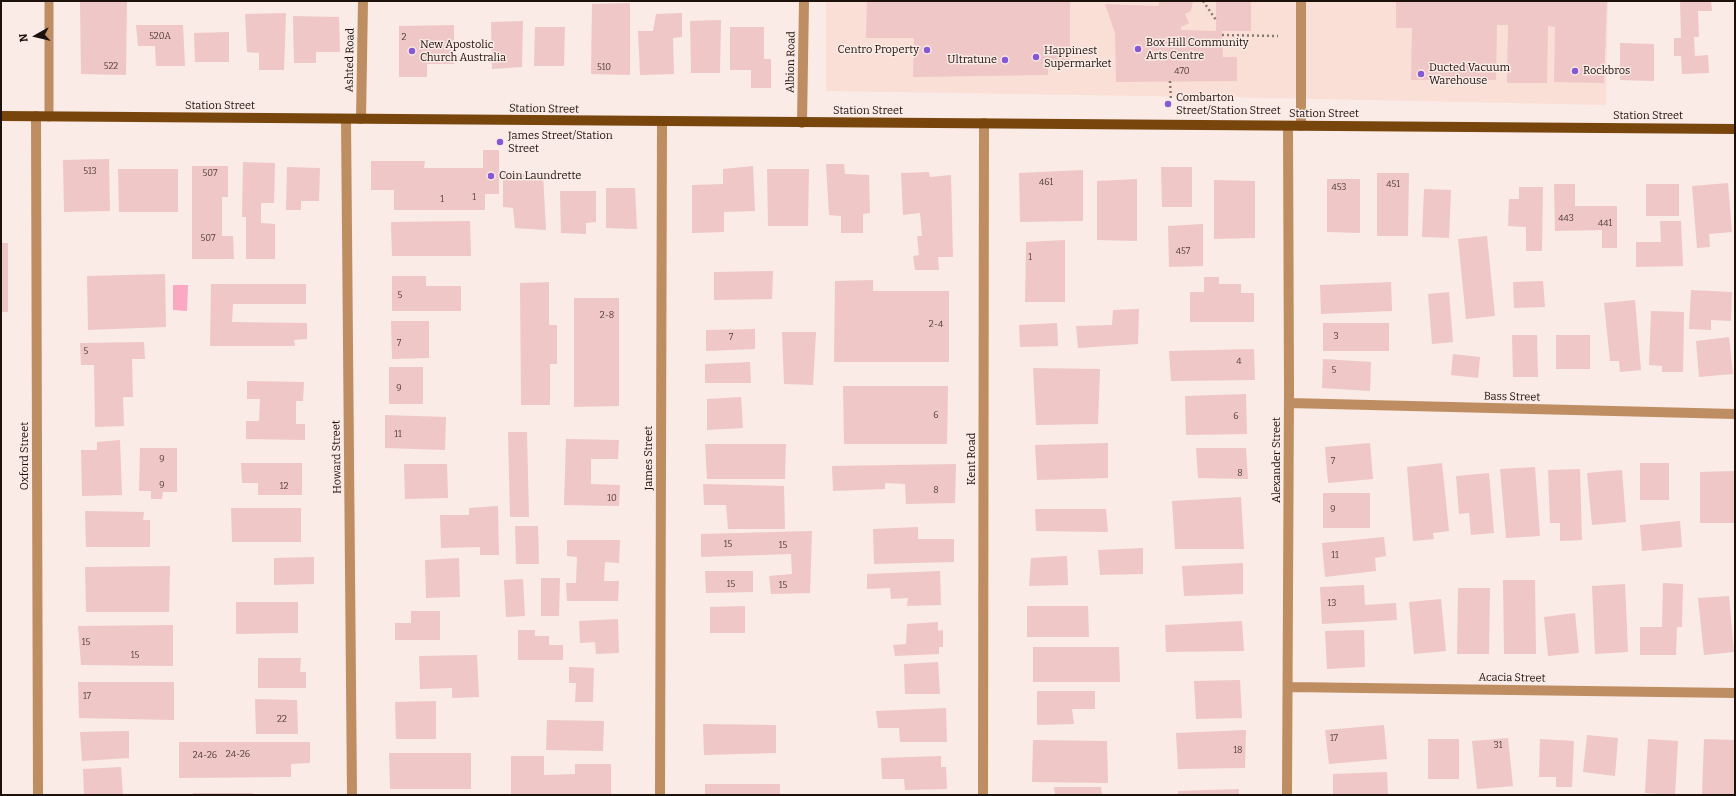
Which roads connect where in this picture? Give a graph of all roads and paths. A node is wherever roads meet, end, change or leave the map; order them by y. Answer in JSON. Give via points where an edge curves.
{"nodes":[{"id":1,"x":49,"y":1,"type":"edge"},
{"id":2,"x":363,"y":1,"type":"edge"},
{"id":3,"x":804,"y":1,"type":"edge"},
{"id":4,"x":1202,"y":1,"type":"edge"},
{"id":5,"x":1301,"y":1,"type":"edge"},
{"id":6,"x":1216,"y":20,"type":"dead end"},
{"id":7,"x":1222,"y":35,"type":"dead end"},
{"id":8,"x":1278,"y":36,"type":"dead end"},
{"id":9,"x":1170,"y":81,"type":"dead end"},
{"id":10,"x":1171,"y":101,"type":"dead end"},
{"id":11,"x":1,"y":116,"type":"edge"},
{"id":12,"x":36,"y":116,"type":"junction"},
{"id":13,"x":49,"y":117,"type":"junction"},
{"id":14,"x":346,"y":119,"type":"junction"},
{"id":15,"x":361,"y":119,"type":"junction"},
{"id":16,"x":662,"y":122,"type":"junction"},
{"id":17,"x":802,"y":123,"type":"junction"},
{"id":18,"x":984,"y":123,"type":"junction"},
{"id":19,"x":1288,"y":126,"type":"junction"},
{"id":20,"x":1301,"y":126,"type":"junction"},
{"id":21,"x":1735,"y":129,"type":"edge"},
{"id":22,"x":1289,"y":403,"type":"junction"},
{"id":23,"x":1735,"y":414,"type":"edge"},
{"id":24,"x":1288,"y":687,"type":"junction"},
{"id":25,"x":1735,"y":693,"type":"edge"},
{"id":26,"x":38,"y":795,"type":"edge"},
{"id":27,"x":352,"y":795,"type":"edge"},
{"id":28,"x":660,"y":795,"type":"edge"},
{"id":29,"x":984,"y":795,"type":"edge"},
{"id":30,"x":1287,"y":795,"type":"edge"}],
"edges":[{"from":1,"to":13,"type":"lane"},
{"from":2,"to":15,"type":"street","name":"Ashted Road"},
{"from":3,"to":17,"type":"street","name":"Albion Road"},
{"from":4,"to":6,"type":"path"},
{"from":5,"to":20,"type":"street"},
{"from":7,"to":8,"type":"path"},
{"from":9,"to":10,"type":"path"},
{"from":11,"to":12,"type":"main road","name":"Station Street"},
{"from":12,"to":13,"type":"main road","name":"Station Street"},
{"from":12,"to":26,"type":"street","name":"Oxford Street"},
{"from":13,"to":14,"type":"main road","name":"Station Street"},
{"from":14,"to":15,"type":"main road","name":"Station Street"},
{"from":14,"to":27,"type":"street","name":"Howard Street"},
{"from":15,"to":16,"type":"main road","name":"Station Street"},
{"from":16,"to":17,"type":"main road","name":"Station Street"},
{"from":16,"to":28,"type":"street","name":"James Street"},
{"from":17,"to":18,"type":"main road","name":"Station Street"},
{"from":18,"to":19,"type":"main road","name":"Station Street"},
{"from":18,"to":29,"type":"street","name":"Kent Road"},
{"from":19,"to":20,"type":"main road","name":"Station Street"},
{"from":19,"to":22,"type":"street","name":"Alexander Street"},
{"from":20,"to":21,"type":"main road","name":"Station Street"},
{"from":22,"to":23,"type":"street","name":"Bass Street"},
{"from":22,"to":24,"type":"street","name":"Alexander Street"},
{"from":24,"to":25,"type":"street","name":"Acacia Street"},
{"from":24,"to":30,"type":"street","name":"Alexander Street"}]}
